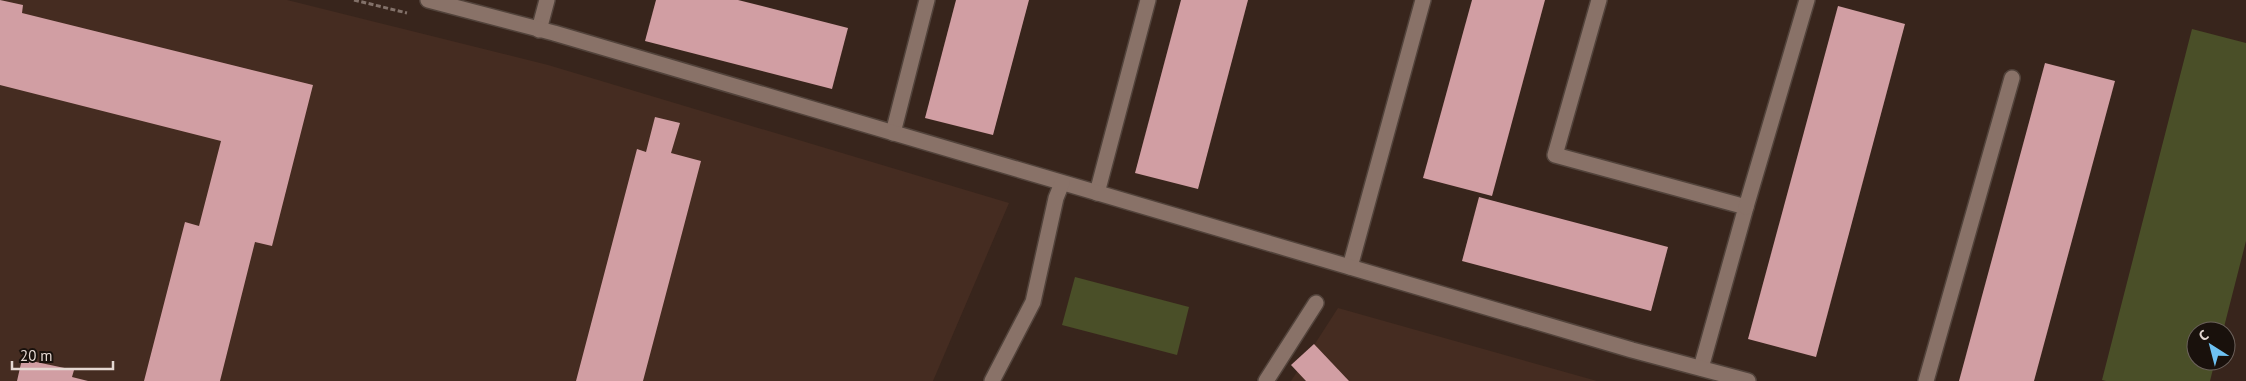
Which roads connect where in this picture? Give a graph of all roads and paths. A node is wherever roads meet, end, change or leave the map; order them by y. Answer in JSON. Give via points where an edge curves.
{"nodes":[{"id":1,"x":428,"y":0,"type":"edge"},
{"id":2,"x":547,"y":0,"type":"edge"},
{"id":3,"x":927,"y":0,"type":"edge"},
{"id":4,"x":1148,"y":0,"type":"edge"},
{"id":5,"x":1423,"y":0,"type":"edge"},
{"id":6,"x":1599,"y":0,"type":"edge"},
{"id":7,"x":1807,"y":0,"type":"edge"},
{"id":8,"x":539,"y":30,"type":"junction"},
{"id":9,"x":2012,"y":78,"type":"dead end"},
{"id":10,"x":893,"y":133,"type":"junction"},
{"id":11,"x":1062,"y":182,"type":"junction"},
{"id":12,"x":1097,"y":193,"type":"junction"},
{"id":13,"x":1746,"y":207,"type":"junction"},
{"id":14,"x":1350,"y":267,"type":"junction"},
{"id":15,"x":1316,"y":303,"type":"dead end"},
{"id":16,"x":1702,"y":368,"type":"junction"},
{"id":17,"x":992,"y":381,"type":"edge"},
{"id":18,"x":1266,"y":381,"type":"edge"},
{"id":19,"x":1748,"y":381,"type":"edge"},
{"id":20,"x":1926,"y":381,"type":"edge"}],
"edges":[{"from":1,"to":8,"type":"street"},
{"from":2,"to":8,"type":"street"},
{"from":3,"to":10,"type":"street"},
{"from":4,"to":12,"type":"street"},
{"from":5,"to":14,"type":"street"},
{"from":6,"to":13,"type":"street","via":[[1555,155]]},
{"from":7,"to":13,"type":"street"},
{"from":8,"to":10,"type":"street"},
{"from":9,"to":20,"type":"street"},
{"from":10,"to":11,"type":"street"},
{"from":11,"to":12,"type":"street"},
{"from":11,"to":17,"type":"street","via":[[1033,302]]},
{"from":12,"to":14,"type":"street"},
{"from":13,"to":16,"type":"street"},
{"from":14,"to":16,"type":"street"},
{"from":15,"to":18,"type":"street"},
{"from":16,"to":19,"type":"street"}]}
